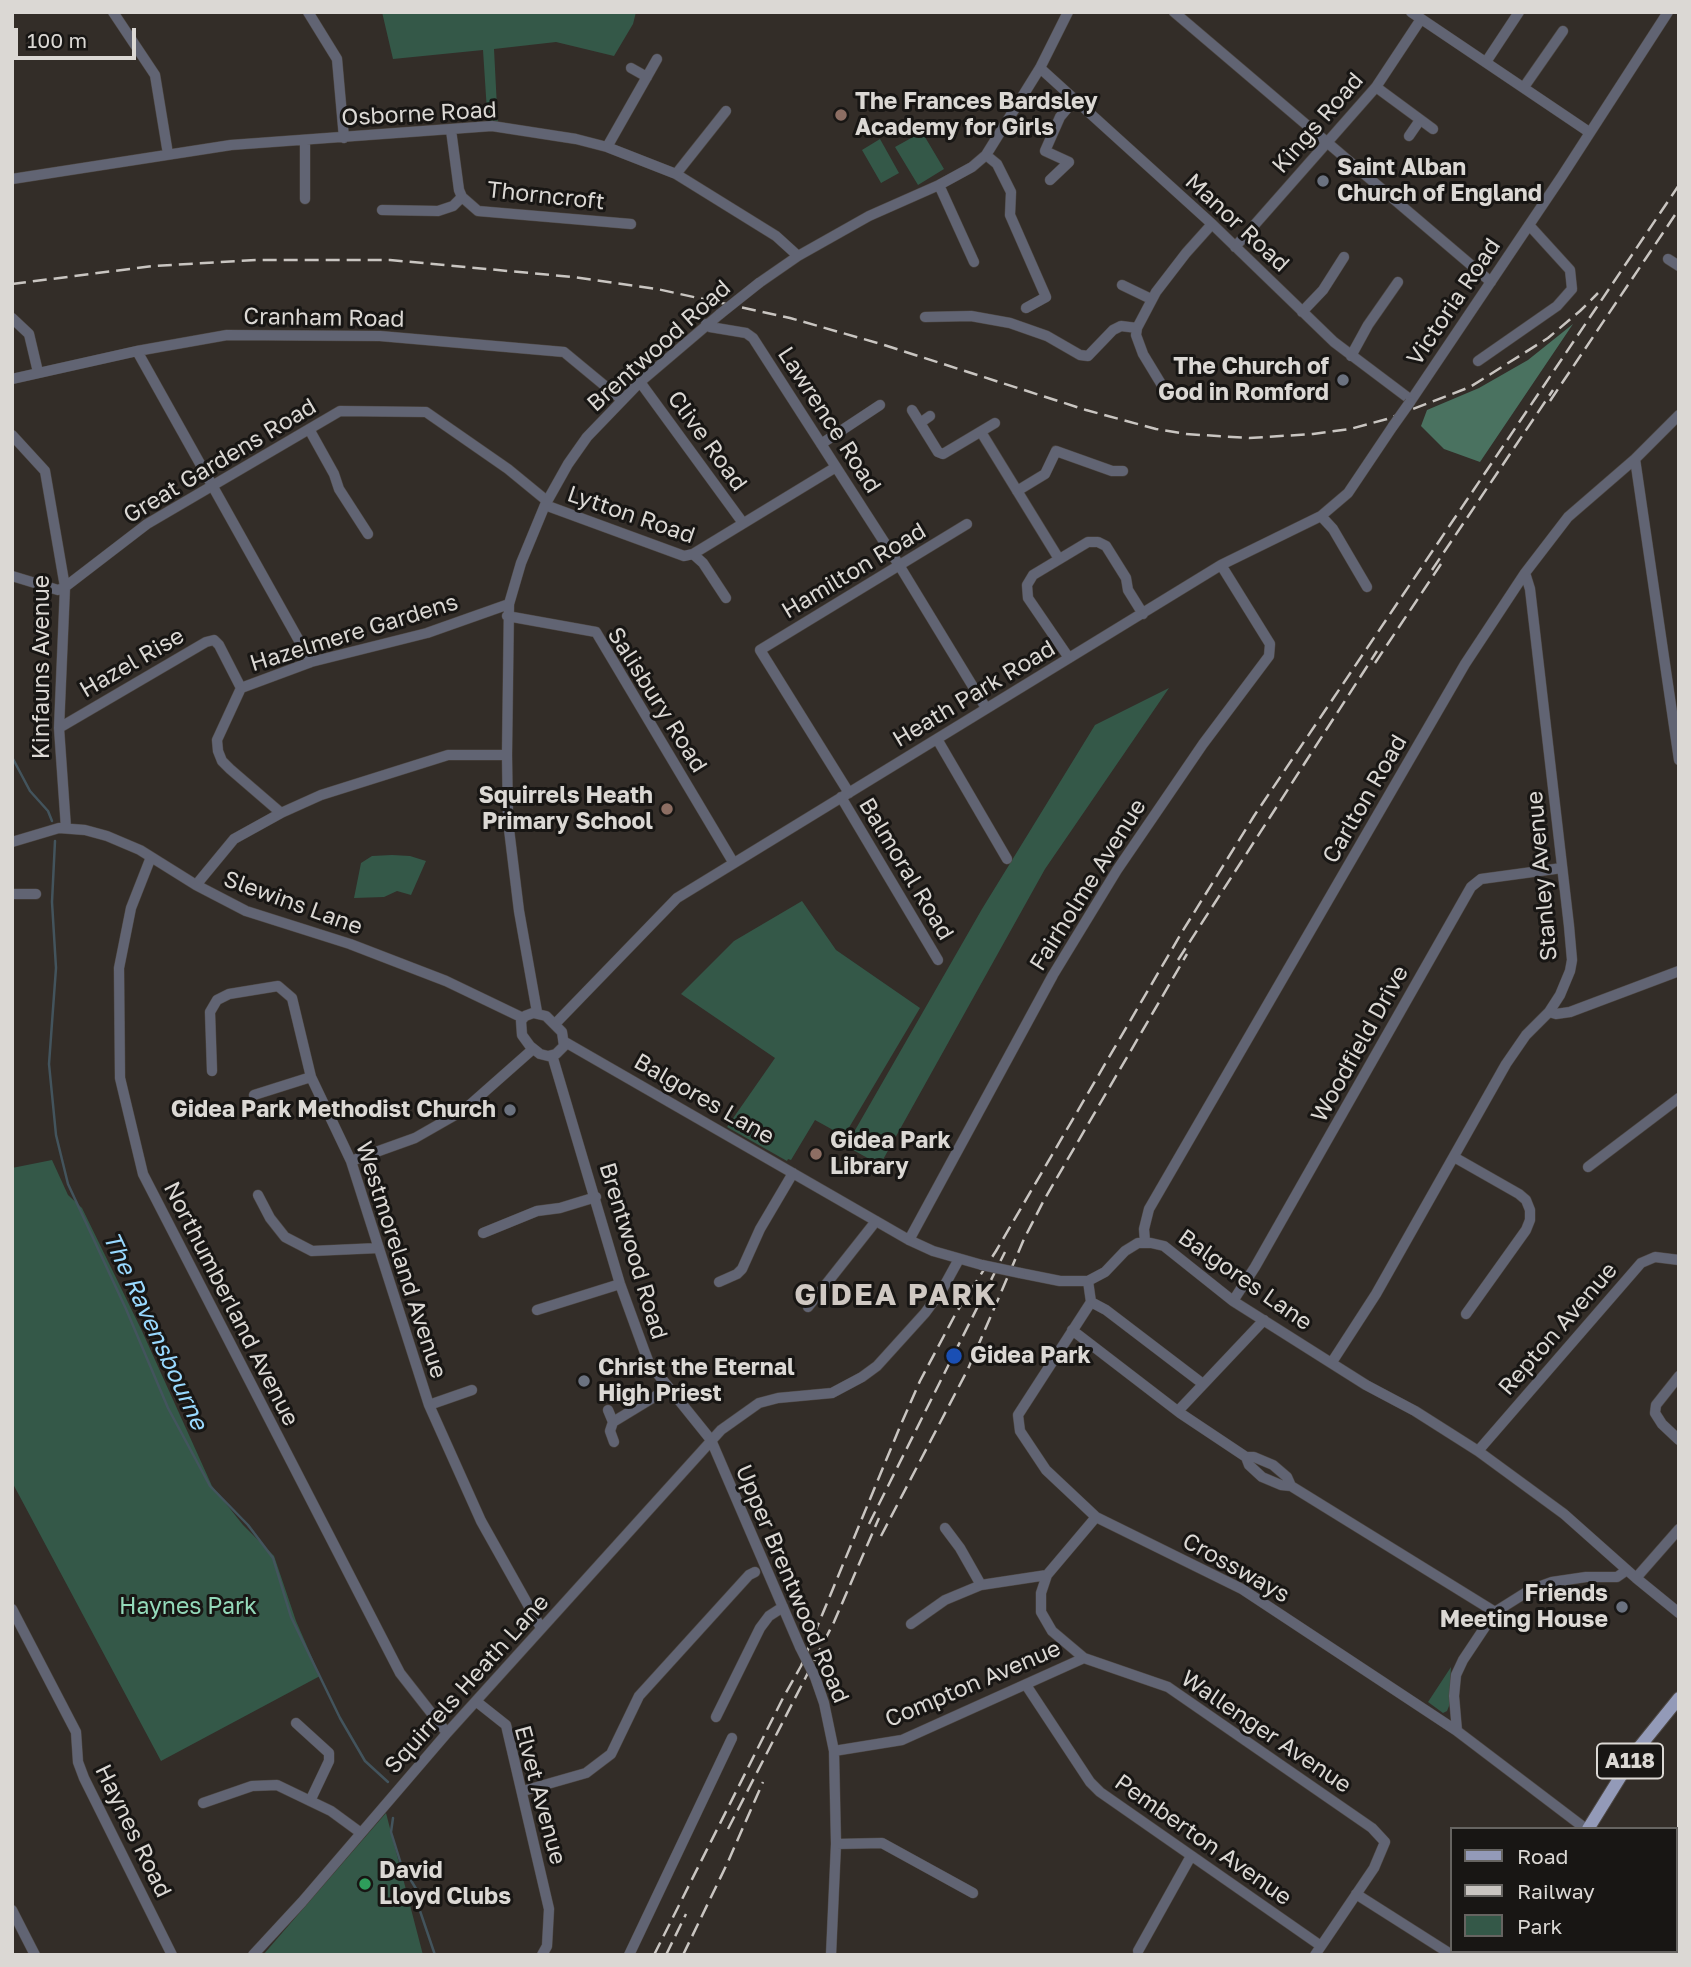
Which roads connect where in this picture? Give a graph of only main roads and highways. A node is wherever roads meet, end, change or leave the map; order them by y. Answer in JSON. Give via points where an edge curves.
{"nodes":[{"id":1,"x":1679,"y":1698,"type":"edge"},
{"id":2,"x":1588,"y":1827,"type":"edge"}],
"edges":[{"from":1,"to":2,"type":"main road","number":"A118","via":[[1637,1750]]}]}
